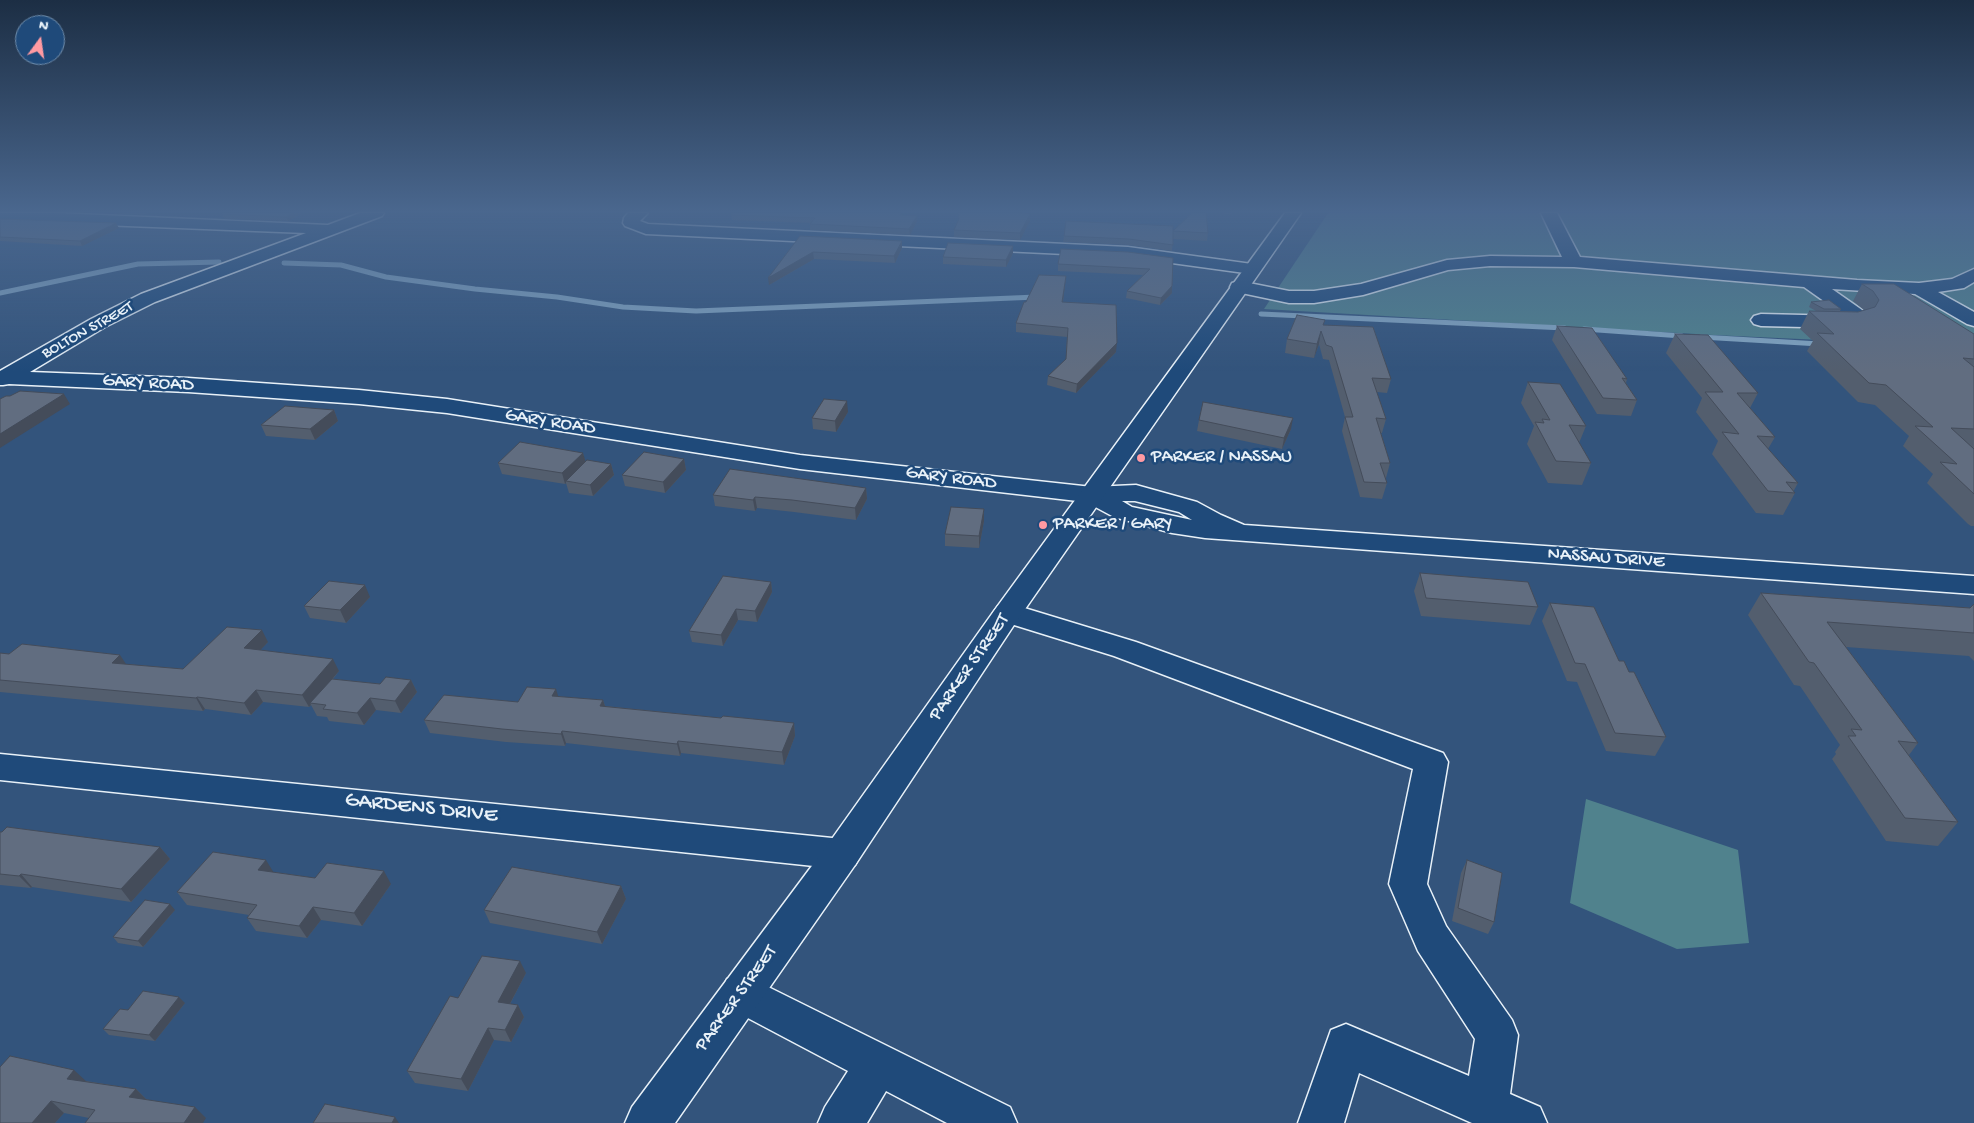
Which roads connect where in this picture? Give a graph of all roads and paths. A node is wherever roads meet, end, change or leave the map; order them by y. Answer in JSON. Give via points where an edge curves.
{"nodes":[{"id":1,"x":237,"y":265,"type":"edge"},
{"id":2,"x":1187,"y":265,"type":"edge"},
{"id":3,"x":1255,"y":265,"type":"edge"},
{"id":4,"x":1442,"y":265,"type":"edge"},
{"id":5,"x":1614,"y":265,"type":"edge"},
{"id":6,"x":1353,"y":274,"type":"dead end"},
{"id":7,"x":1974,"y":274,"type":"edge"},
{"id":8,"x":1246,"y":278,"type":"junction"},
{"id":9,"x":1392,"y":281,"type":"junction"},
{"id":10,"x":1808,"y":282,"type":"junction"},
{"id":11,"x":1919,"y":289,"type":"junction"},
{"id":12,"x":1761,"y":320,"type":"dead end"},
{"id":13,"x":1974,"y":320,"type":"edge"},
{"id":14,"x":2,"y":378,"type":"edge"},
{"id":15,"x":1092,"y":495,"type":"junction"},
{"id":16,"x":1974,"y":585,"type":"edge"},
{"id":17,"x":1008,"y":613,"type":"junction"},
{"id":18,"x":0,"y":767,"type":"edge"},
{"id":19,"x":842,"y":854,"type":"junction"},
{"id":20,"x":742,"y":993,"type":"junction"},
{"id":21,"x":878,"y":1063,"type":"junction"},
{"id":22,"x":1486,"y":1106,"type":"junction"},
{"id":23,"x":648,"y":1123,"type":"edge"},
{"id":24,"x":841,"y":1123,"type":"edge"},
{"id":25,"x":994,"y":1123,"type":"edge"},
{"id":26,"x":1321,"y":1123,"type":"edge"},
{"id":27,"x":1524,"y":1123,"type":"edge"}],
"edges":[{"from":1,"to":14,"type":"street","name":"BOLTON STREET","via":[[148,298]]},
{"from":2,"to":8,"type":"street"},
{"from":3,"to":8,"type":"street","name":"PARKER STREET"},
{"from":4,"to":9,"type":"street"},
{"from":5,"to":10,"type":"street"},
{"from":6,"to":9,"type":"street"},
{"from":7,"to":11,"type":"street","via":[[1958,284]]},
{"from":8,"to":9,"type":"street","via":[[1289,297],[1314,297]]},
{"from":8,"to":15,"type":"street","name":"PARKER STREET"},
{"from":10,"to":11,"type":"street"},
{"from":10,"to":12,"type":"street","via":[[1858,318],[1851,322]]},
{"from":11,"to":13,"type":"street"},
{"from":14,"to":15,"type":"street","name":"GARY ROAD","via":[[188,385],[447,406],[800,462]]},
{"from":15,"to":16,"type":"street","name":"NASSAU DRIVE","via":[[1123,512],[1205,530]]},
{"from":15,"to":17,"type":"street","name":"PARKER STREET"},
{"from":17,"to":19,"type":"street","name":"PARKER STREET"},
{"from":17,"to":22,"type":"street","via":[[1125,650],[1431,762],[1408,884],[1432,938],[1497,1035]]},
{"from":18,"to":19,"type":"street","name":"GARDENS DRIVE"},
{"from":19,"to":20,"type":"street","name":"PARKER STREET"},
{"from":20,"to":21,"type":"street"},
{"from":20,"to":23,"type":"street","name":"PARKER STREET"},
{"from":21,"to":24,"type":"street"},
{"from":21,"to":25,"type":"street"},
{"from":22,"to":26,"type":"street","via":[[1346,1045]]},
{"from":22,"to":27,"type":"street"}]}
